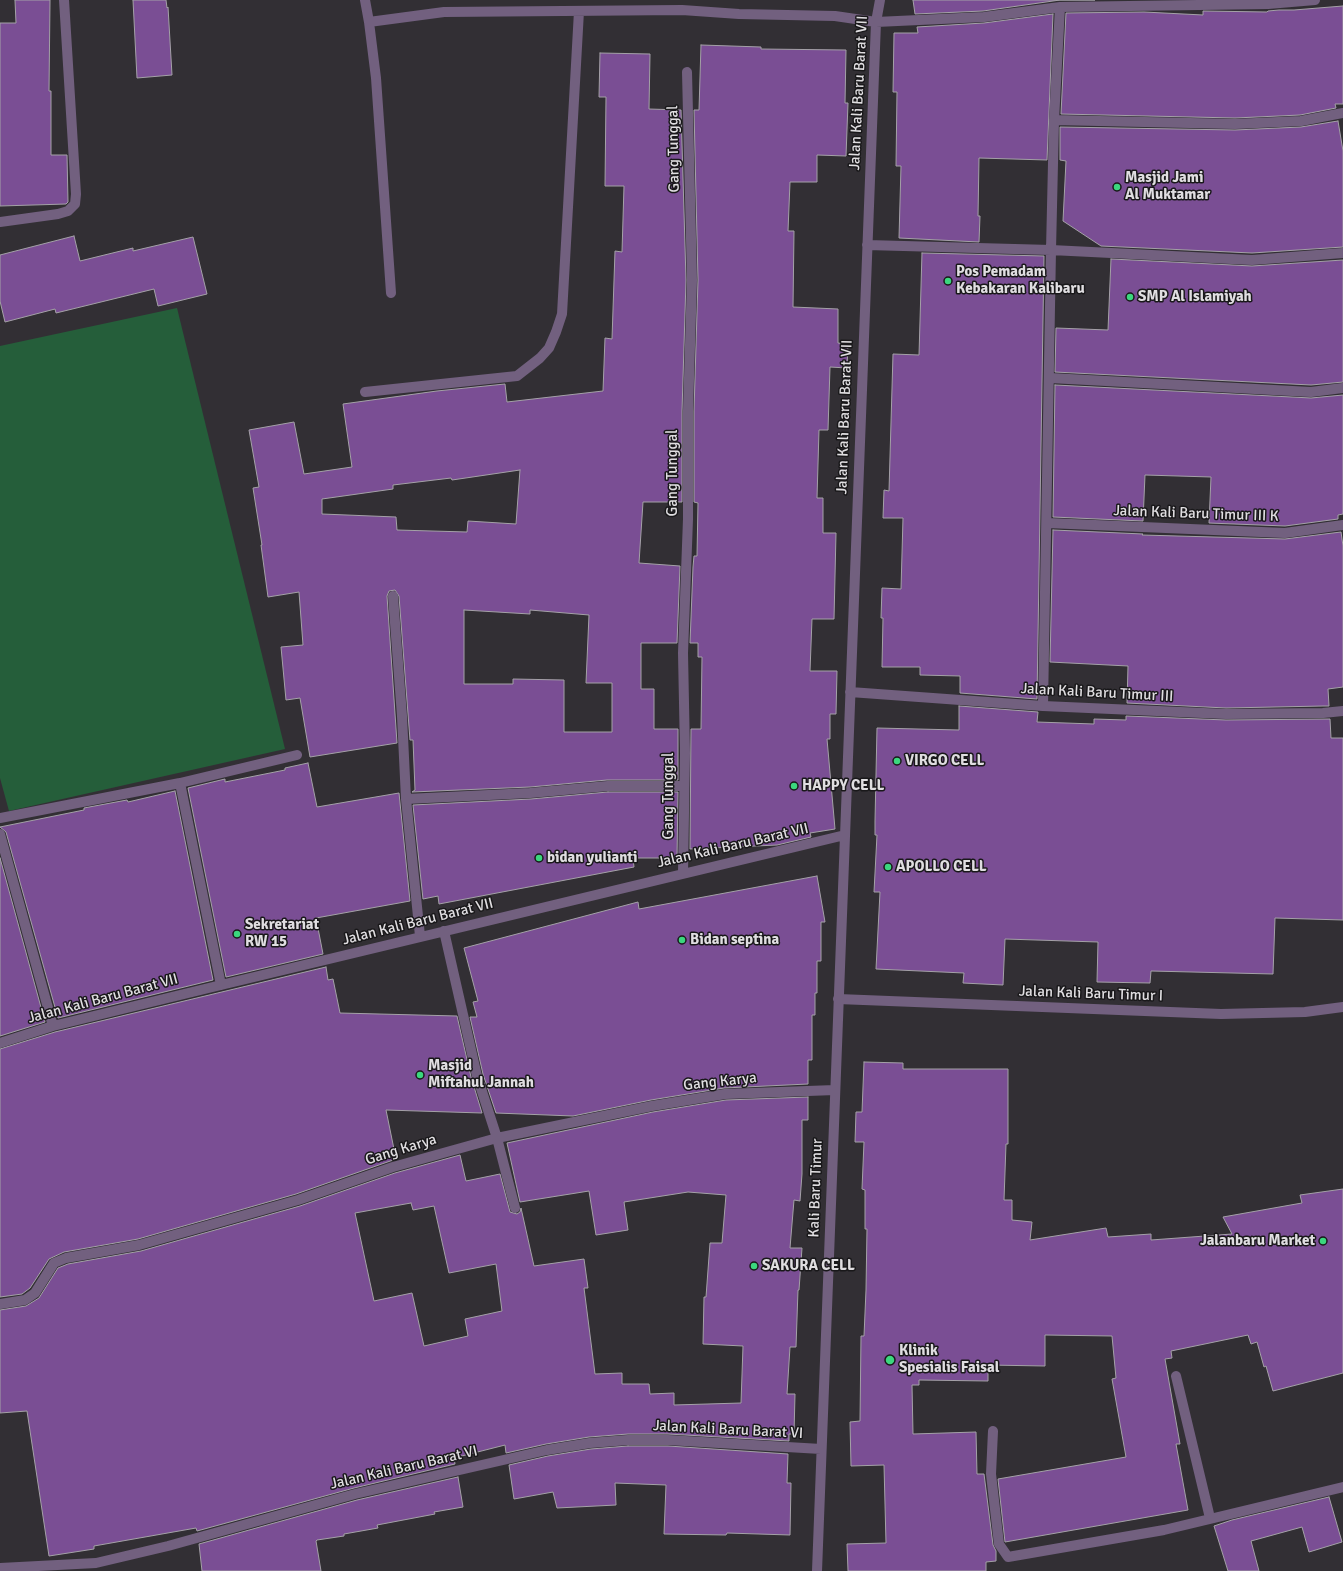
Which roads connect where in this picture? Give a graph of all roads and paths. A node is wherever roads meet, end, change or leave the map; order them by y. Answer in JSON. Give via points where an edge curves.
{"nodes":[{"id":1,"x":64,"y":0,"type":"edge"},
{"id":2,"x":365,"y":0,"type":"edge"},
{"id":3,"x":880,"y":0,"type":"edge"},
{"id":4,"x":1315,"y":0,"type":"edge"},
{"id":5,"x":1060,"y":7,"type":"junction"},
{"id":6,"x":579,"y":11,"type":"junction"},
{"id":7,"x":369,"y":22,"type":"junction"},
{"id":8,"x":876,"y":22,"type":"junction"},
{"id":9,"x":687,"y":72,"type":"dead end"},
{"id":10,"x":1343,"y":113,"type":"edge"},
{"id":11,"x":1054,"y":120,"type":"junction"},
{"id":12,"x":0,"y":222,"type":"edge"},
{"id":13,"x":867,"y":245,"type":"junction"},
{"id":14,"x":1051,"y":250,"type":"junction"},
{"id":15,"x":1343,"y":253,"type":"edge"},
{"id":16,"x":391,"y":293,"type":"dead end"},
{"id":17,"x":1050,"y":378,"type":"junction"},
{"id":18,"x":1343,"y":388,"type":"edge"},
{"id":19,"x":365,"y":392,"type":"dead end"},
{"id":20,"x":1047,"y":523,"type":"junction"},
{"id":21,"x":1343,"y":525,"type":"edge"},
{"id":22,"x":393,"y":596,"type":"dead end"},
{"id":23,"x":850,"y":692,"type":"junction"},
{"id":24,"x":1044,"y":706,"type":"junction"},
{"id":25,"x":1343,"y":711,"type":"edge"},
{"id":26,"x":297,"y":755,"type":"dead end"},
{"id":27,"x":180,"y":784,"type":"junction"},
{"id":28,"x":684,"y":786,"type":"junction"},
{"id":29,"x":406,"y":799,"type":"junction"},
{"id":30,"x":0,"y":818,"type":"edge"},
{"id":31,"x":0,"y":834,"type":"edge"},
{"id":32,"x":845,"y":835,"type":"junction"},
{"id":33,"x":683,"y":874,"type":"junction"},
{"id":34,"x":444,"y":931,"type":"junction"},
{"id":35,"x":420,"y":936,"type":"junction"},
{"id":36,"x":221,"y":985,"type":"junction"},
{"id":37,"x":838,"y":999,"type":"junction"},
{"id":38,"x":1343,"y":1006,"type":"edge"},
{"id":39,"x":53,"y":1026,"type":"junction"},
{"id":40,"x":0,"y":1043,"type":"edge"},
{"id":41,"x":835,"y":1090,"type":"junction"},
{"id":42,"x":497,"y":1138,"type":"junction"},
{"id":43,"x":515,"y":1208,"type":"dead end"},
{"id":44,"x":0,"y":1304,"type":"edge"},
{"id":45,"x":1176,"y":1376,"type":"dead end"},
{"id":46,"x":993,"y":1431,"type":"dead end"},
{"id":47,"x":821,"y":1450,"type":"junction"},
{"id":48,"x":1343,"y":1487,"type":"edge"},
{"id":49,"x":1210,"y":1518,"type":"junction"},
{"id":50,"x":97,"y":1567,"type":"edge"},
{"id":51,"x":0,"y":1568,"type":"edge"},
{"id":52,"x":817,"y":1571,"type":"edge"}],
"edges":[{"from":1,"to":12,"type":"street","via":[[75,204],[68,211],[58,214]]},
{"from":2,"to":7,"type":"street"},
{"from":3,"to":8,"type":"street","name":"Jalan Kali Baru Barat VII"},
{"from":4,"to":5,"type":"street","via":[[1268,4]]},
{"from":5,"to":8,"type":"street","via":[[984,17]]},
{"from":5,"to":11,"type":"street"},
{"from":6,"to":7,"type":"street","via":[[444,12]]},
{"from":6,"to":8,"type":"street","via":[[682,10],[835,16]]},
{"from":6,"to":19,"type":"street","via":[[562,314],[549,348],[517,376]]},
{"from":7,"to":16,"type":"street","via":[[376,78]]},
{"from":8,"to":13,"type":"street","name":"Jalan Kali Baru Barat VII"},
{"from":9,"to":28,"type":"street","name":"Gang Tunggal","via":[[692,280],[683,653]]},
{"from":10,"to":11,"type":"street","via":[[1301,121],[1235,124]]},
{"from":11,"to":14,"type":"street"},
{"from":13,"to":14,"type":"street"},
{"from":13,"to":23,"type":"street","name":"Jalan Kali Baru Barat VII"},
{"from":14,"to":15,"type":"street","via":[[1252,260]]},
{"from":14,"to":17,"type":"street"},
{"from":17,"to":18,"type":"street","via":[[1311,392]]},
{"from":17,"to":20,"type":"street"},
{"from":20,"to":21,"type":"street","name":"Jalan Kali Baru Timur III K","via":[[1285,533]]},
{"from":20,"to":24,"type":"street"},
{"from":22,"to":29,"type":"street"},
{"from":23,"to":24,"type":"street","name":"Jalan Kali Baru Timur III"},
{"from":23,"to":32,"type":"street","name":"Jalan Kali Baru Barat VII"},
{"from":24,"to":25,"type":"street","name":"Jalan Kali Baru Timur III","via":[[1226,714]]},
{"from":26,"to":27,"type":"street"},
{"from":27,"to":30,"type":"street"},
{"from":27,"to":36,"type":"street"},
{"from":28,"to":29,"type":"street","via":[[608,786]]},
{"from":28,"to":33,"type":"street","name":"Gang Tunggal"},
{"from":29,"to":35,"type":"street"},
{"from":31,"to":39,"type":"street"},
{"from":32,"to":33,"type":"street","name":"Jalan Kali Baru Barat VII"},
{"from":32,"to":37,"type":"street","name":"Jalan Kali Baru Barat VII"},
{"from":33,"to":34,"type":"street","name":"Jalan Kali Baru Barat VII"},
{"from":34,"to":35,"type":"street","name":"Jalan Kali Baru Barat VII"},
{"from":34,"to":42,"type":"street","via":[[478,1076]]},
{"from":35,"to":36,"type":"street","name":"Jalan Kali Baru Barat VII"},
{"from":36,"to":39,"type":"street","name":"Jalan Kali Baru Barat VII"},
{"from":37,"to":38,"type":"street","name":"Jalan Kali Baru Timur I","via":[[1222,1014],[1305,1012]]},
{"from":37,"to":41,"type":"street","name":"Kali Baru Timur"},
{"from":39,"to":40,"type":"street","name":"Jalan Kali Baru Barat VII"},
{"from":41,"to":42,"type":"street","name":"Gang Karya","via":[[725,1094],[652,1106]]},
{"from":41,"to":47,"type":"street","name":"Kali Baru Timur"},
{"from":42,"to":43,"type":"street"},
{"from":42,"to":44,"type":"street","name":"Gang Karya","via":[[393,1167],[298,1200],[162,1239],[66,1258],[54,1263],[35,1293],[25,1300]]},
{"from":45,"to":49,"type":"street"},
{"from":46,"to":49,"type":"street","via":[[991,1474],[999,1544],[1008,1557],[1164,1530]]},
{"from":47,"to":50,"type":"street","name":"Jalan Kali Baru Barat VI","via":[[668,1440],[590,1443],[547,1450],[356,1494]]},
{"from":47,"to":52,"type":"street","name":"Kali Baru Timur"},
{"from":48,"to":49,"type":"street"},
{"from":50,"to":51,"type":"street","name":"Jalan Kali Baru Barat VI"}]}
